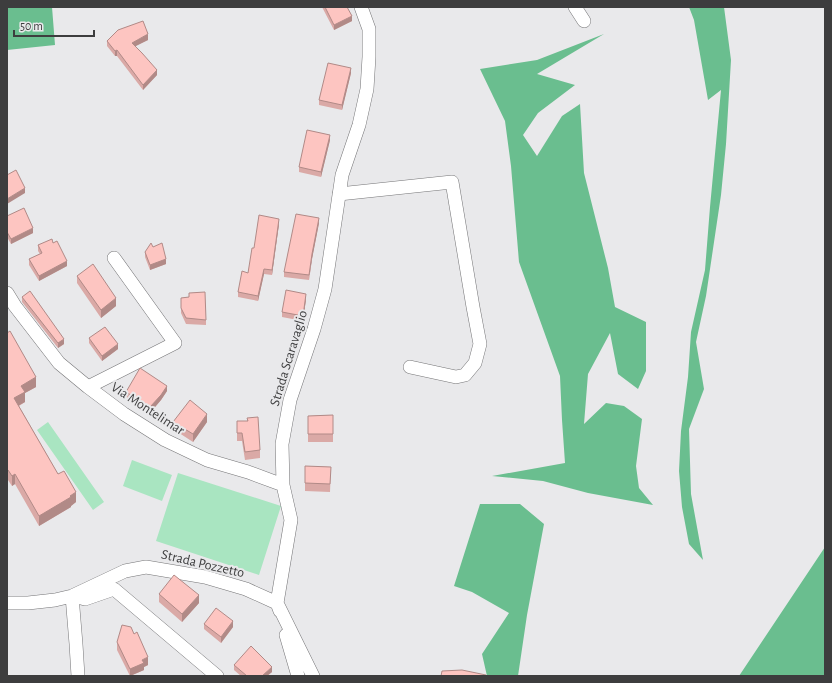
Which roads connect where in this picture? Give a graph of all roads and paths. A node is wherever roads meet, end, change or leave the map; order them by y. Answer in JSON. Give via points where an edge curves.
{"nodes":[{"id":1,"x":361,"y":7,"type":"edge"},
{"id":2,"x":575,"y":7,"type":"edge"},
{"id":3,"x":584,"y":22,"type":"dead end"},
{"id":4,"x":339,"y":194,"type":"junction"},
{"id":5,"x":114,"y":258,"type":"dead end"},
{"id":6,"x":7,"y":293,"type":"edge"},
{"id":7,"x":410,"y":367,"type":"dead end"},
{"id":8,"x":88,"y":387,"type":"junction"},
{"id":9,"x":284,"y":485,"type":"junction"},
{"id":10,"x":72,"y":596,"type":"junction"},
{"id":11,"x":7,"y":603,"type":"edge"},
{"id":12,"x":277,"y":603,"type":"junction"},
{"id":13,"x":78,"y":676,"type":"edge"},
{"id":14,"x":217,"y":676,"type":"edge"},
{"id":15,"x":298,"y":676,"type":"edge"},
{"id":16,"x":313,"y":676,"type":"edge"}],
"edges":[{"from":1,"to":4,"type":"street","name":"Strada Scaravaglio","via":[[369,29],[367,90],[359,125],[342,175]]},
{"from":2,"to":3,"type":"street"},
{"from":4,"to":7,"type":"street","via":[[452,182],[480,344],[476,363],[465,375],[456,377]]},
{"from":4,"to":9,"type":"street","name":"Strada Scaravaglio","via":[[325,289],[290,400],[282,444]]},
{"from":5,"to":8,"type":"street","name":"Via Montelimar","via":[[175,343]]},
{"from":6,"to":8,"type":"street","name":"Via Montelimar","via":[[58,363]]},
{"from":8,"to":9,"type":"street","name":"Via Montelimar","via":[[164,440],[207,460]]},
{"from":9,"to":12,"type":"street","name":"Strada Scaravaglio","via":[[291,520]]},
{"from":10,"to":11,"type":"street","name":"Strada Pozzetto","via":[[28,603]]},
{"from":10,"to":12,"type":"street","name":"Strada Pozzetto","via":[[125,571],[146,567],[205,577],[246,589]]},
{"from":10,"to":13,"type":"street"},
{"from":10,"to":14,"type":"street","name":"Strada Pozzetto","via":[[85,599],[114,589]]},
{"from":12,"to":15,"type":"street"},
{"from":12,"to":16,"type":"street"}]}
